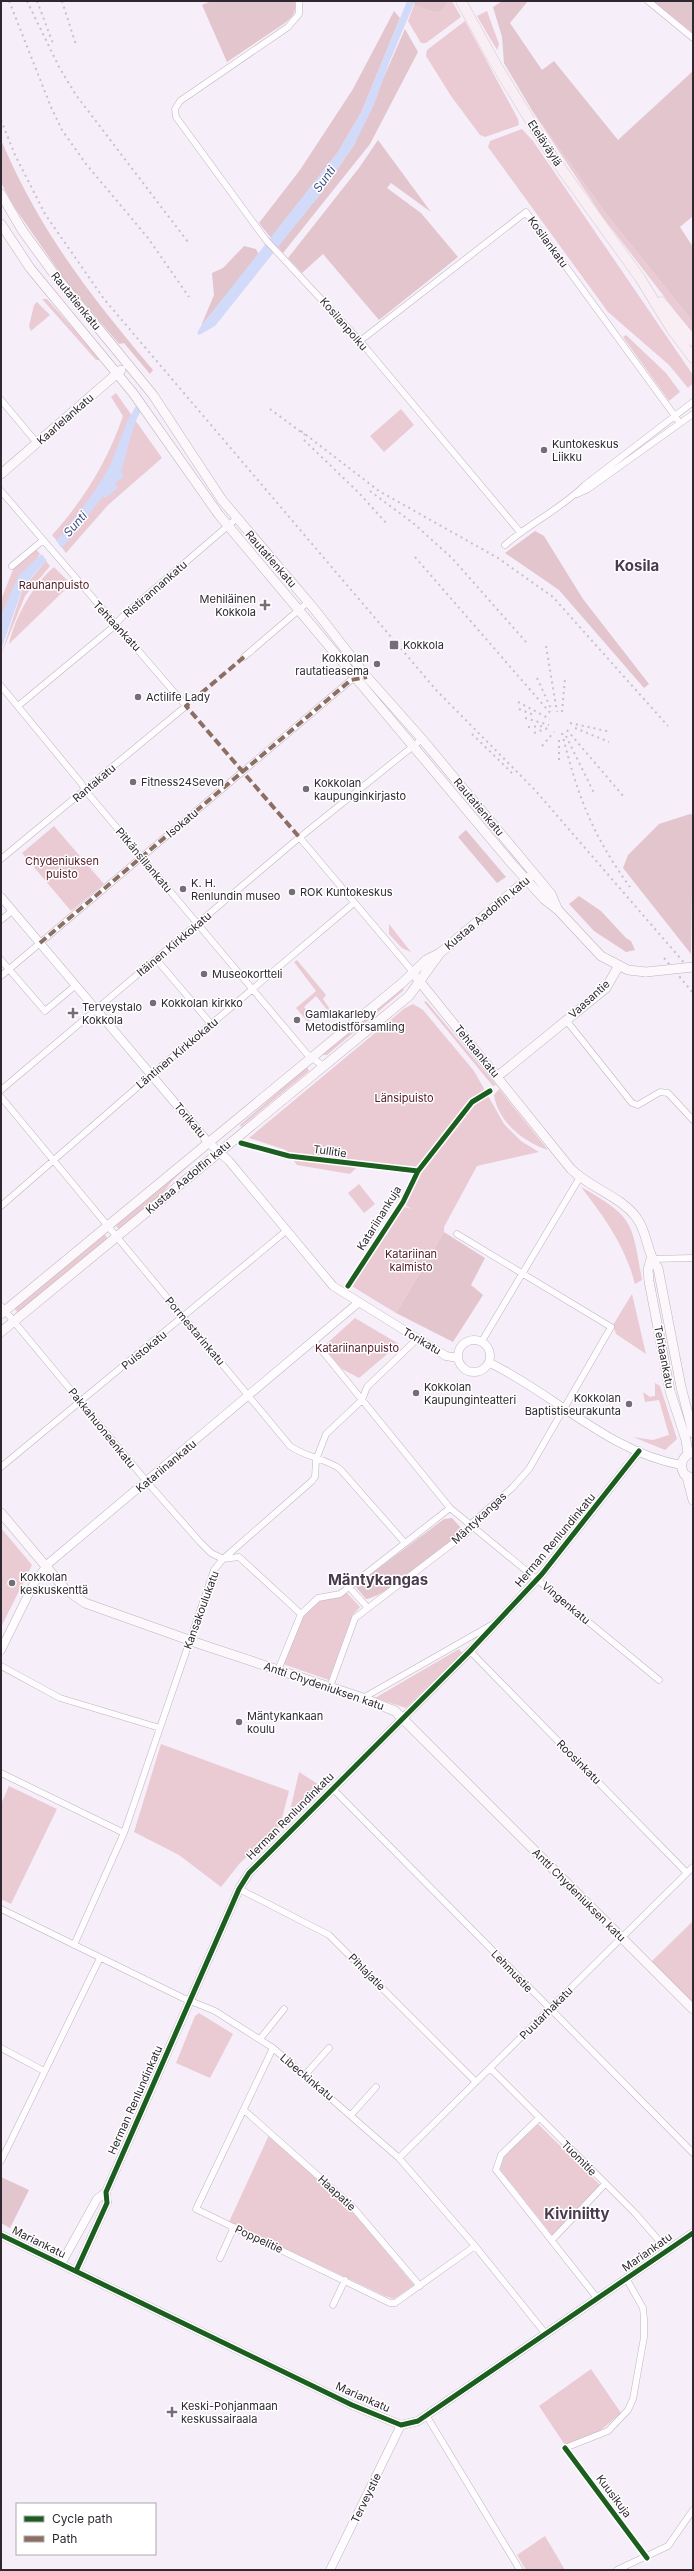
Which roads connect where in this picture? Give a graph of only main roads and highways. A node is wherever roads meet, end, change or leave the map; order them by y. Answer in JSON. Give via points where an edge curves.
{"nodes":[{"id":1,"x":461,"y":1,"type":"edge"},
{"id":2,"x":1,"y":194,"type":"edge"},
{"id":3,"x":1,"y":224,"type":"edge"},
{"id":4,"x":640,"y":278,"type":"junction"},
{"id":5,"x":693,"y":341,"type":"edge"},
{"id":6,"x":693,"y":358,"type":"edge"},
{"id":7,"x":128,"y":363,"type":"junction"},
{"id":8,"x":117,"y":373,"type":"junction"},
{"id":9,"x":1,"y":474,"type":"edge"},
{"id":10,"x":530,"y":876,"type":"junction"},
{"id":11,"x":440,"y":953,"type":"junction"},
{"id":12,"x":618,"y":967,"type":"junction"},
{"id":13,"x":693,"y":967,"type":"edge"},
{"id":14,"x":413,"y":972,"type":"junction"},
{"id":15,"x":420,"y":981,"type":"junction"},
{"id":16,"x":498,"y":1076,"type":"junction"},
{"id":17,"x":651,"y":1259,"type":"junction"},
{"id":18,"x":2,"y":1310,"type":"edge"},
{"id":19,"x":1,"y":1332,"type":"edge"},
{"id":20,"x":693,"y":1433,"type":"edge"},
{"id":21,"x":691,"y":1453,"type":"edge"},
{"id":22,"x":690,"y":1478,"type":"edge"},
{"id":23,"x":693,"y":1500,"type":"edge"},
{"id":24,"x":1,"y":1513,"type":"edge"},
{"id":25,"x":693,"y":2010,"type":"edge"}],
"edges":[{"from":1,"to":4,"type":"highway","name":"Eteläväylä","via":[[550,153]]},
{"from":2,"to":7,"type":"main road","name":"Rautatienkatu","via":[[22,230],[54,274]]},
{"from":3,"to":8,"type":"main road","name":"Rautatienkatu","via":[[30,268]]},
{"from":4,"to":5,"type":"highway","name":"Eteläväylä"},
{"from":4,"to":6,"type":"highway","name":"Eteläväylä","via":[[672,330]]},
{"from":7,"to":8,"type":"main road","name":"Kaarlelankatu"},
{"from":7,"to":10,"type":"main road","name":"Rautatienkatu","via":[[157,401],[205,476],[237,518],[367,677],[422,739]]},
{"from":8,"to":9,"type":"main road","name":"Kaarlelankatu"},
{"from":8,"to":10,"type":"main road","name":"Rautatienkatu","via":[[150,416],[195,484],[229,526],[414,746]]},
{"from":10,"to":11,"type":"main road","name":"Kustaa Aadolfin katu"},
{"from":10,"to":12,"type":"main road","name":"Rautatienkatu","via":[[544,899],[558,910],[589,945]]},
{"from":11,"to":14,"type":"main road","name":"Kustaa Aadolfin katu","via":[[430,957]]},
{"from":11,"to":15,"type":"main road","name":"Kustaa Aadolfin katu"},
{"from":12,"to":13,"type":"main road","bridge":true,"via":[[646,972]]},
{"from":12,"to":16,"type":"main road","name":"Vaasantie","via":[[606,988]]},
{"from":14,"to":15,"type":"main road","name":"Tehtaankatu"},
{"from":14,"to":18,"type":"main road","name":"Kustaa Aadolfin katu"},
{"from":15,"to":16,"type":"main road","name":"Tehtaankatu"},
{"from":15,"to":19,"type":"main road","name":"Kustaa Aadolfin katu","via":[[409,996]]},
{"from":16,"to":17,"type":"main road","name":"Tehtaankatu","via":[[580,1177],[634,1214],[642,1228]]},
{"from":17,"to":20,"type":"main road","name":"Tehtaankatu","via":[[658,1268],[681,1387]]},
{"from":17,"to":21,"type":"main road","name":"Tehtaankatu","via":[[649,1281],[664,1362]]},
{"from":21,"to":22,"type":"main road","via":[[681,1465]]},
{"from":22,"to":23,"type":"main road"},
{"from":24,"to":25,"type":"main road","name":"Antti Chydeniuksen katu","via":[[70,1593],[85,1603],[363,1698],[388,1707],[402,1717]]}]}
